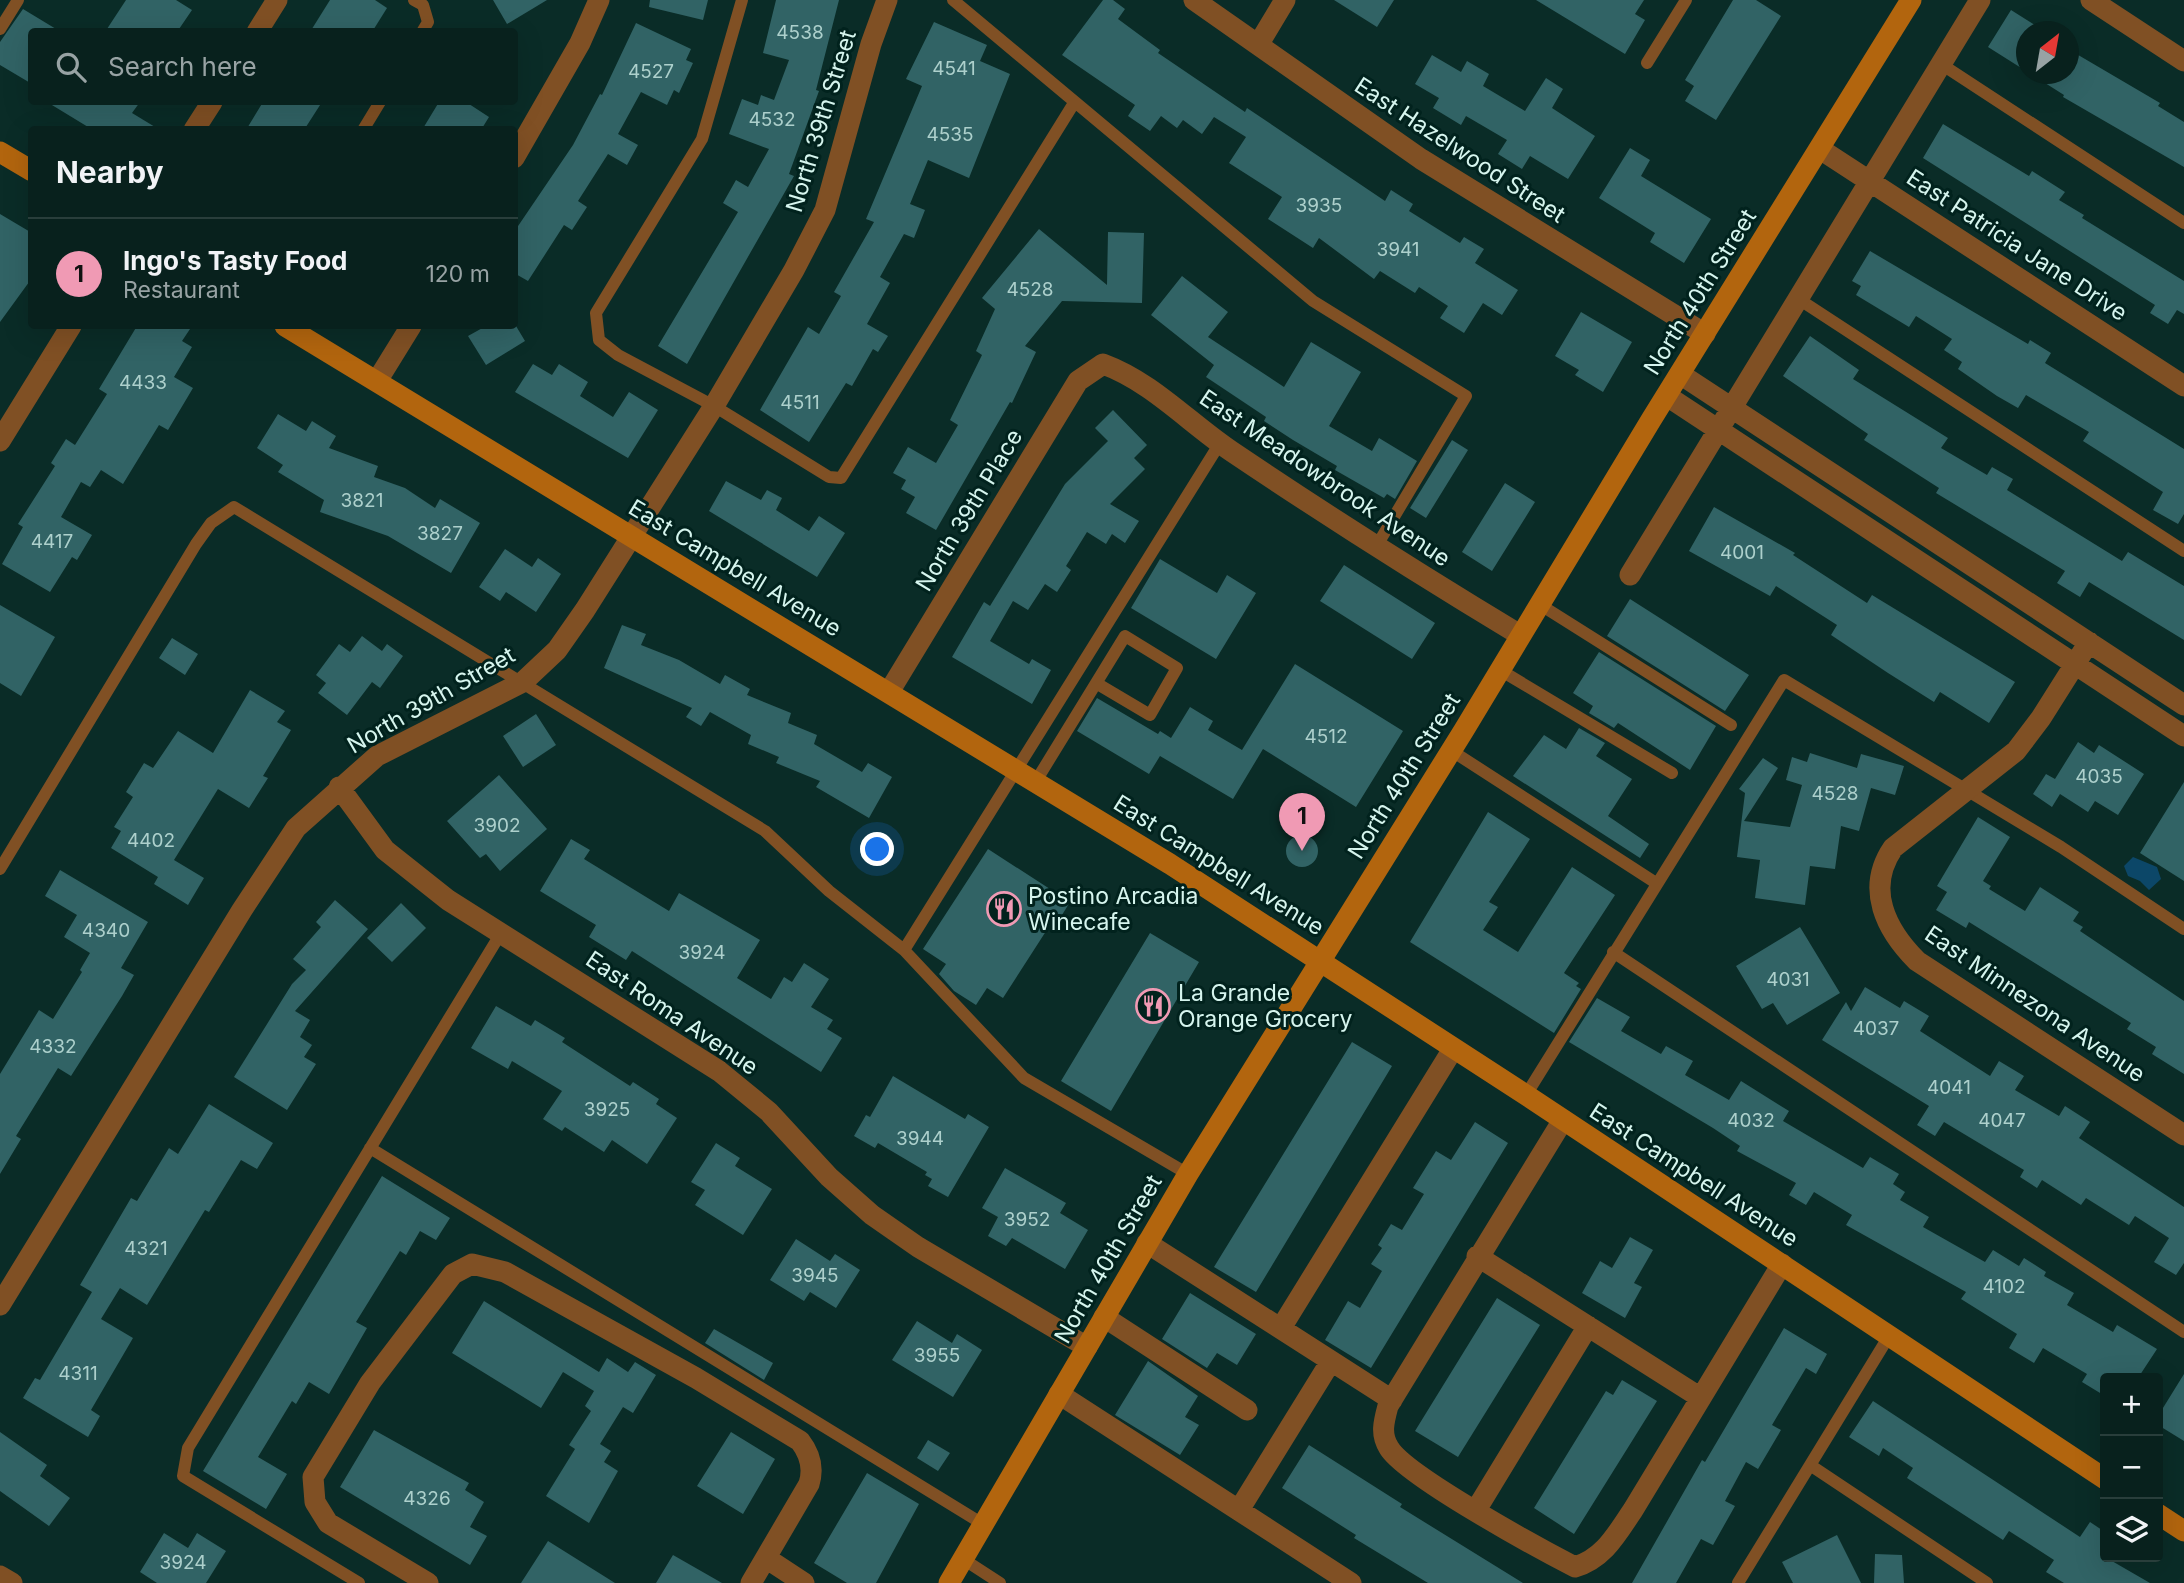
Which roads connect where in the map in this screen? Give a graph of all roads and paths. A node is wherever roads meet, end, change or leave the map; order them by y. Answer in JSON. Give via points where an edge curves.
{"nodes":[{"id":1,"x":18,"y":0,"type":"edge"},
{"id":2,"x":277,"y":0,"type":"edge"},
{"id":3,"x":414,"y":0,"type":"edge"},
{"id":4,"x":599,"y":0,"type":"edge"},
{"id":5,"x":742,"y":0,"type":"edge"},
{"id":6,"x":887,"y":0,"type":"edge"},
{"id":7,"x":953,"y":0,"type":"edge"},
{"id":8,"x":1194,"y":0,"type":"edge"},
{"id":9,"x":1285,"y":0,"type":"edge"},
{"id":10,"x":1686,"y":0,"type":"edge"},
{"id":11,"x":1911,"y":0,"type":"edge"},
{"id":12,"x":1980,"y":0,"type":"edge"},
{"id":13,"x":2091,"y":0,"type":"edge"},
{"id":14,"x":260,"y":28,"type":"edge"},
{"id":15,"x":424,"y":28,"type":"edge"},
{"id":16,"x":0,"y":29,"type":"edge"},
{"id":17,"x":1258,"y":45,"type":"junction"},
{"id":18,"x":2184,"y":61,"type":"edge"},
{"id":19,"x":1647,"y":63,"type":"dead end"},
{"id":20,"x":1941,"y":64,"type":"junction"},
{"id":21,"x":1073,"y":103,"type":"junction"},
{"id":22,"x":210,"y":105,"type":"edge"},
{"id":23,"x":378,"y":105,"type":"edge"},
{"id":24,"x":197,"y":126,"type":"edge"},
{"id":25,"x":365,"y":126,"type":"edge"},
{"id":26,"x":1820,"y":149,"type":"junction"},
{"id":27,"x":518,"y":151,"type":"edge"},
{"id":28,"x":0,"y":152,"type":"edge"},
{"id":29,"x":28,"y":169,"type":"edge"},
{"id":30,"x":1868,"y":179,"type":"junction"},
{"id":31,"x":2184,"y":223,"type":"edge"},
{"id":32,"x":1797,"y":298,"type":"junction"},
{"id":33,"x":69,"y":329,"type":"edge"},
{"id":34,"x":290,"y":329,"type":"edge"},
{"id":35,"x":409,"y":329,"type":"edge"},
{"id":36,"x":1705,"y":334,"type":"junction"},
{"id":37,"x":1103,"y":364,"type":"joint"},
{"id":38,"x":1680,"y":374,"type":"junction"},
{"id":39,"x":377,"y":382,"type":"junction"},
{"id":40,"x":2184,"y":386,"type":"edge"},
{"id":41,"x":1667,"y":396,"type":"junction"},
{"id":42,"x":1731,"y":405,"type":"junction"},
{"id":43,"x":713,"y":406,"type":"junction"},
{"id":44,"x":1717,"y":427,"type":"junction"},
{"id":45,"x":0,"y":440,"type":"edge"},
{"id":46,"x":1220,"y":443,"type":"junction"},
{"id":47,"x":633,"y":536,"type":"junction"},
{"id":48,"x":1945,"y":545,"type":"junction"},
{"id":49,"x":1376,"y":547,"type":"junction"},
{"id":50,"x":2184,"y":551,"type":"edge"},
{"id":51,"x":1931,"y":568,"type":"junction"},
{"id":52,"x":1630,"y":575,"type":"dead end"},
{"id":53,"x":1539,"y":604,"type":"junction"},
{"id":54,"x":1520,"y":635,"type":"junction"},
{"id":55,"x":2089,"y":642,"type":"junction"},
{"id":56,"x":2075,"y":664,"type":"junction"},
{"id":57,"x":1500,"y":670,"type":"junction"},
{"id":58,"x":523,"y":682,"type":"junction"},
{"id":59,"x":1096,"y":683,"type":"junction"},
{"id":60,"x":889,"y":692,"type":"junction"},
{"id":61,"x":2184,"y":705,"type":"edge"},
{"id":62,"x":1731,"y":725,"type":"dead end"},
{"id":63,"x":2184,"y":736,"type":"edge"},
{"id":64,"x":1452,"y":751,"type":"junction"},
{"id":65,"x":1017,"y":769,"type":"junction"},
{"id":66,"x":1672,"y":773,"type":"dead end"},
{"id":67,"x":1036,"y":781,"type":"junction"},
{"id":68,"x":339,"y":787,"type":"junction"},
{"id":69,"x":1967,"y":791,"type":"junction"},
{"id":70,"x":0,"y":869,"type":"edge"},
{"id":71,"x":1656,"y":883,"type":"junction"},
{"id":72,"x":2184,"y":929,"type":"edge"},
{"id":73,"x":502,"y":933,"type":"junction"},
{"id":74,"x":904,"y":950,"type":"junction"},
{"id":75,"x":1613,"y":952,"type":"junction"},
{"id":76,"x":1321,"y":960,"type":"junction"},
{"id":77,"x":1453,"y":1049,"type":"junction"},
{"id":78,"x":1526,"y":1095,"type":"junction"},
{"id":79,"x":1563,"y":1120,"type":"junction"},
{"id":80,"x":2184,"y":1135,"type":"edge"},
{"id":81,"x":370,"y":1148,"type":"junction"},
{"id":82,"x":1188,"y":1174,"type":"junction"},
{"id":83,"x":1147,"y":1243,"type":"junction"},
{"id":84,"x":1477,"y":1256,"type":"junction"},
{"id":85,"x":1782,"y":1265,"type":"junction"},
{"id":86,"x":0,"y":1305,"type":"edge"},
{"id":87,"x":1104,"y":1317,"type":"junction"},
{"id":88,"x":1588,"y":1326,"type":"junction"},
{"id":89,"x":1281,"y":1328,"type":"junction"},
{"id":90,"x":2184,"y":1332,"type":"edge"},
{"id":91,"x":1889,"y":1336,"type":"junction"},
{"id":92,"x":1087,"y":1347,"type":"junction"},
{"id":93,"x":1331,"y":1361,"type":"junction"},
{"id":94,"x":1059,"y":1394,"type":"junction"},
{"id":95,"x":1701,"y":1398,"type":"junction"},
{"id":96,"x":1392,"y":1400,"type":"junction"},
{"id":97,"x":1247,"y":1410,"type":"dead end"},
{"id":98,"x":1810,"y":1465,"type":"junction"},
{"id":99,"x":2100,"y":1476,"type":"edge"},
{"id":100,"x":1239,"y":1510,"type":"junction"},
{"id":101,"x":1476,"y":1510,"type":"junction"},
{"id":102,"x":2163,"y":1517,"type":"edge"},
{"id":103,"x":983,"y":1524,"type":"junction"},
{"id":104,"x":2184,"y":1531,"type":"edge"},
{"id":105,"x":766,"y":1558,"type":"junction"},
{"id":106,"x":963,"y":1559,"type":"junction"},
{"id":107,"x":0,"y":1576,"type":"edge"},
{"id":108,"x":12,"y":1583,"type":"edge"},
{"id":109,"x":359,"y":1583,"type":"edge"},
{"id":110,"x":428,"y":1583,"type":"edge"},
{"id":111,"x":751,"y":1583,"type":"edge"},
{"id":112,"x":804,"y":1583,"type":"edge"},
{"id":113,"x":949,"y":1583,"type":"edge"},
{"id":114,"x":1000,"y":1583,"type":"edge"},
{"id":115,"x":1351,"y":1583,"type":"edge"},
{"id":116,"x":1738,"y":1583,"type":"edge"},
{"id":117,"x":1987,"y":1583,"type":"edge"}],
"edges":[{"from":1,"to":16,"type":"lane"},
{"from":2,"to":14,"type":"street"},
{"from":3,"to":15,"type":"lane","via":[[426,13]]},
{"from":4,"to":27,"type":"street","via":[[580,43]]},
{"from":5,"to":43,"type":"lane","via":[[702,139],[596,313],[599,340]]},
{"from":6,"to":43,"type":"street","name":"North 39th Street","via":[[825,210]]},
{"from":7,"to":21,"type":"lane"},
{"from":8,"to":17,"type":"street","name":"East Hazelwood Street"},
{"from":9,"to":17,"type":"street"},
{"from":10,"to":19,"type":"lane"},
{"from":11,"to":26,"type":"street","name":"North 40th Street"},
{"from":12,"to":20,"type":"street"},
{"from":13,"to":18,"type":"street"},
{"from":17,"to":36,"type":"street","name":"East Hazelwood Street","via":[[1421,159]]},
{"from":20,"to":30,"type":"street"},
{"from":20,"to":31,"type":"lane"},
{"from":21,"to":43,"type":"lane","via":[[841,478],[829,477]]},
{"from":21,"to":49,"type":"lane","via":[[1313,301],[1466,396]]},
{"from":22,"to":24,"type":"street"},
{"from":23,"to":25,"type":"lane"},
{"from":26,"to":30,"type":"street","name":"East Patricia Jane Drive"},
{"from":26,"to":36,"type":"street","name":"North 40th Street"},
{"from":28,"to":29,"type":"street"},
{"from":30,"to":32,"type":"street"},
{"from":30,"to":40,"type":"street","name":"East Patricia Jane Drive"},
{"from":32,"to":42,"type":"street"},
{"from":32,"to":50,"type":"lane"},
{"from":33,"to":45,"type":"street"},
{"from":34,"to":39,"type":"street","name":"East Campbell Avenue"},
{"from":35,"to":39,"type":"street"},
{"from":36,"to":38,"type":"street","name":"North 40th Street"},
{"from":37,"to":46,"type":"street","name":"East Meadowbrook Avenue","via":[[1132,375]]},
{"from":37,"to":60,"type":"street","name":"North 39th Place","via":[[1078,381]]},
{"from":38,"to":41,"type":"street","name":"North 40th Street"},
{"from":38,"to":42,"type":"street"},
{"from":39,"to":47,"type":"street","name":"East Campbell Avenue"},
{"from":41,"to":44,"type":"street"},
{"from":41,"to":53,"type":"street","name":"North 40th Street"},
{"from":42,"to":44,"type":"street"},
{"from":42,"to":48,"type":"street"},
{"from":43,"to":47,"type":"street","name":"North 39th Street"},
{"from":44,"to":51,"type":"street"},
{"from":44,"to":52,"type":"street"},
{"from":46,"to":49,"type":"street","name":"East Meadowbrook Avenue"},
{"from":46,"to":65,"type":"lane"},
{"from":47,"to":58,"type":"street","name":"North 39th Street","via":[[557,650]]},
{"from":47,"to":60,"type":"street","name":"East Campbell Avenue"},
{"from":48,"to":51,"type":"street"},
{"from":48,"to":55,"type":"street"},
{"from":49,"to":54,"type":"street","name":"East Meadowbrook Avenue"},
{"from":51,"to":56,"type":"street"},
{"from":53,"to":54,"type":"street","name":"North 40th Street"},
{"from":53,"to":62,"type":"lane"},
{"from":54,"to":57,"type":"street","name":"North 40th Street"},
{"from":55,"to":56,"type":"street"},
{"from":55,"to":61,"type":"street"},
{"from":56,"to":63,"type":"street"},
{"from":56,"to":69,"type":"street","via":[[2016,751]]},
{"from":57,"to":64,"type":"street","name":"North 40th Street"},
{"from":57,"to":66,"type":"lane"},
{"from":58,"to":68,"type":"street","name":"North 39th Street","via":[[377,756]]},
{"from":58,"to":70,"type":"lane","via":[[234,507],[211,523],[196,544]]},
{"from":58,"to":74,"type":"lane","via":[[765,831]]},
{"from":59,"to":59,"type":"lane","via":[[1125,636],[1177,668],[1150,715]]},
{"from":59,"to":67,"type":"lane"},
{"from":60,"to":65,"type":"street","name":"East Campbell Avenue"},
{"from":64,"to":71,"type":"lane"},
{"from":64,"to":76,"type":"street","name":"North 40th Street"},
{"from":65,"to":67,"type":"street","name":"East Campbell Avenue"},
{"from":65,"to":74,"type":"lane"},
{"from":67,"to":76,"type":"street","name":"East Campbell Avenue"},
{"from":68,"to":73,"type":"street","name":"East Roma Avenue","via":[[385,850],[448,900]]},
{"from":68,"to":86,"type":"street","name":"North 39th Street","via":[[296,828],[242,910]]},
{"from":69,"to":71,"type":"lane","via":[[1784,680]]},
{"from":69,"to":72,"type":"lane"},
{"from":69,"to":80,"type":"street","name":"East Minnezona Avenue","via":[[1887,856],[1880,883],[1885,922],[1917,961]]},
{"from":71,"to":75,"type":"lane"},
{"from":73,"to":81,"type":"lane"},
{"from":73,"to":92,"type":"street","name":"East Roma Avenue","via":[[719,1071],[769,1112],[829,1177],[872,1215]]},
{"from":74,"to":82,"type":"lane","via":[[1024,1078]]},
{"from":75,"to":78,"type":"lane"},
{"from":75,"to":90,"type":"lane"},
{"from":76,"to":77,"type":"street","name":"East Campbell Avenue"},
{"from":76,"to":82,"type":"street","name":"North 40th Street"},
{"from":77,"to":78,"type":"street","name":"East Campbell Avenue"},
{"from":77,"to":89,"type":"street"},
{"from":78,"to":79,"type":"street","name":"East Campbell Avenue"},
{"from":79,"to":84,"type":"street"},
{"from":79,"to":85,"type":"street","name":"East Campbell Avenue"},
{"from":81,"to":103,"type":"lane"},
{"from":81,"to":109,"type":"lane","via":[[188,1448],[183,1476]]},
{"from":82,"to":83,"type":"street","name":"North 40th Street"},
{"from":83,"to":87,"type":"street","name":"North 40th Street"},
{"from":83,"to":89,"type":"street"},
{"from":84,"to":88,"type":"street"},
{"from":84,"to":96,"type":"street"},
{"from":85,"to":91,"type":"street","name":"East Campbell Avenue"},
{"from":85,"to":95,"type":"street"},
{"from":87,"to":92,"type":"street","name":"North 40th Street"},
{"from":87,"to":97,"type":"street"},
{"from":88,"to":95,"type":"street"},
{"from":88,"to":101,"type":"street"},
{"from":89,"to":93,"type":"street"},
{"from":91,"to":98,"type":"lane"},
{"from":91,"to":99,"type":"street","name":"East Campbell Avenue"},
{"from":92,"to":94,"type":"street","name":"North 40th Street"},
{"from":93,"to":96,"type":"street"},
{"from":93,"to":100,"type":"street"},
{"from":94,"to":100,"type":"street"},
{"from":94,"to":103,"type":"street","name":"North 40th Street"},
{"from":95,"to":101,"type":"street","via":[[1633,1510],[1593,1561],[1575,1567]]},
{"from":96,"to":101,"type":"street","via":[[1383,1424],[1389,1449]]},
{"from":98,"to":116,"type":"lane"},
{"from":98,"to":117,"type":"lane"},
{"from":100,"to":115,"type":"street"},
{"from":102,"to":104,"type":"street"},
{"from":103,"to":106,"type":"street","name":"North 40th Street"},
{"from":105,"to":110,"type":"street","via":[[812,1474],[810,1458],[800,1441],[505,1272],[472,1264],[453,1274],[370,1383],[313,1477],[315,1502],[328,1523]]},
{"from":105,"to":111,"type":"street"},
{"from":105,"to":112,"type":"street"},
{"from":106,"to":113,"type":"street","name":"North 40th Street"},
{"from":106,"to":114,"type":"lane"},
{"from":107,"to":108,"type":"street"}]}
